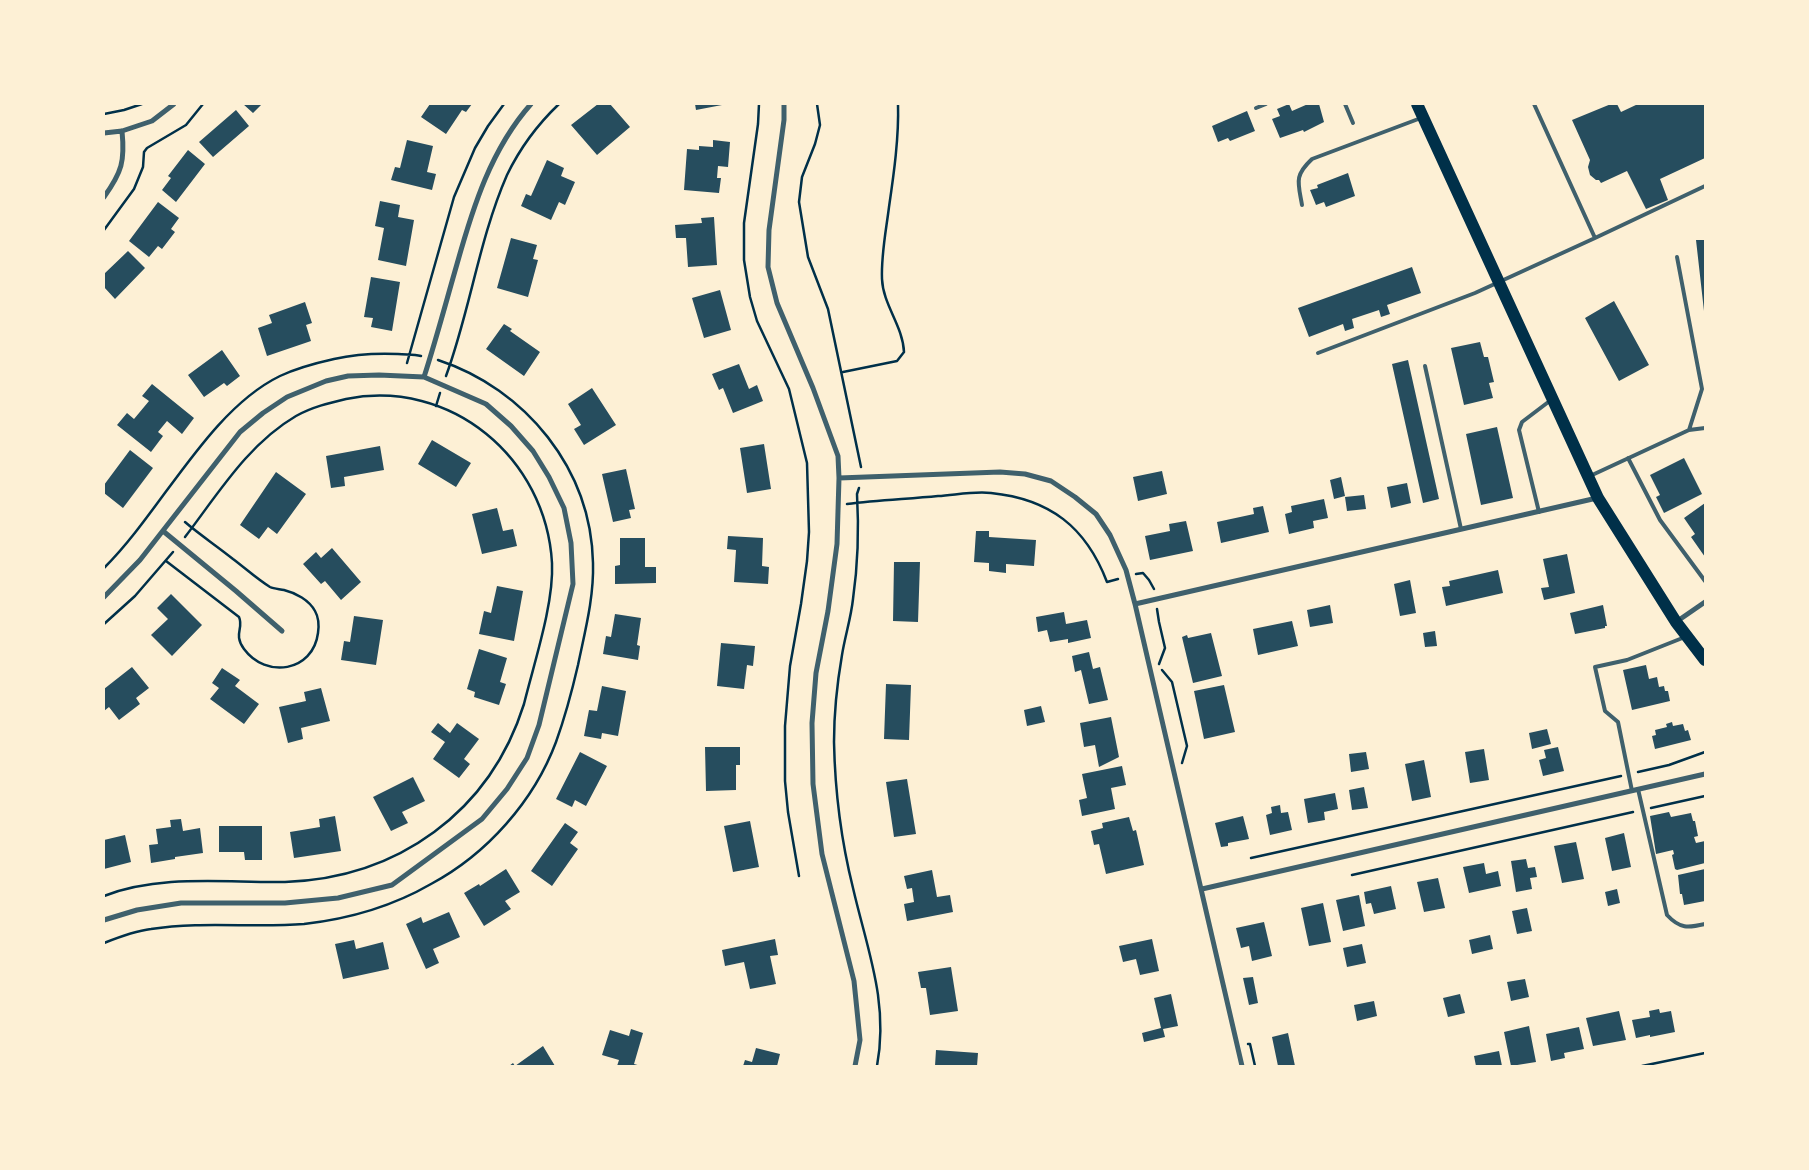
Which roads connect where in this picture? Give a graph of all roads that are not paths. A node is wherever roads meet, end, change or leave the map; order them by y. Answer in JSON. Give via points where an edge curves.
{"nodes":[{"id":1,"x":174,"y":104,"type":"edge"},
{"id":2,"x":531,"y":104,"type":"edge"},
{"id":3,"x":784,"y":104,"type":"edge"},
{"id":4,"x":1266,"y":104,"type":"edge"},
{"id":5,"x":1345,"y":104,"type":"edge"},
{"id":6,"x":1417,"y":104,"type":"edge"},
{"id":7,"x":1534,"y":104,"type":"edge"},
{"id":8,"x":1256,"y":108,"type":"dead end"},
{"id":9,"x":1423,"y":117,"type":"junction"},
{"id":10,"x":1353,"y":123,"type":"dead end"},
{"id":11,"x":122,"y":131,"type":"junction"},
{"id":12,"x":104,"y":133,"type":"edge"},
{"id":13,"x":1705,"y":186,"type":"edge"},
{"id":14,"x":104,"y":197,"type":"edge"},
{"id":15,"x":1302,"y":204,"type":"dead end"},
{"id":16,"x":1595,"y":238,"type":"junction"},
{"id":17,"x":1676,"y":256,"type":"dead end"},
{"id":18,"x":1498,"y":281,"type":"junction"},
{"id":19,"x":1318,"y":353,"type":"dead end"},
{"id":20,"x":1425,"y":366,"type":"dead end"},
{"id":21,"x":424,"y":377,"type":"junction"},
{"id":22,"x":1552,"y":399,"type":"junction"},
{"id":23,"x":1705,"y":428,"type":"edge"},
{"id":24,"x":1689,"y":430,"type":"junction"},
{"id":25,"x":1628,"y":458,"type":"junction"},
{"id":26,"x":1588,"y":477,"type":"junction"},
{"id":27,"x":839,"y":478,"type":"junction"},
{"id":28,"x":1598,"y":498,"type":"junction"},
{"id":29,"x":1539,"y":512,"type":"junction"},
{"id":30,"x":1461,"y":529,"type":"junction"},
{"id":31,"x":163,"y":531,"type":"junction"},
{"id":32,"x":1705,"y":581,"type":"edge"},
{"id":33,"x":104,"y":597,"type":"edge"},
{"id":34,"x":1705,"y":602,"type":"edge"},
{"id":35,"x":1136,"y":604,"type":"junction"},
{"id":36,"x":1676,"y":622,"type":"junction"},
{"id":37,"x":282,"y":631,"type":"dead end"},
{"id":38,"x":1686,"y":636,"type":"junction"},
{"id":39,"x":1705,"y":660,"type":"edge"},
{"id":40,"x":1705,"y":774,"type":"edge"},
{"id":41,"x":1635,"y":790,"type":"junction"},
{"id":42,"x":1202,"y":888,"type":"junction"},
{"id":43,"x":104,"y":920,"type":"edge"},
{"id":44,"x":1705,"y":924,"type":"edge"},
{"id":45,"x":855,"y":1066,"type":"edge"},
{"id":46,"x":1242,"y":1066,"type":"edge"}],
"edges":[{"from":1,"to":11,"type":"street","via":[[152,121]]},
{"from":2,"to":21,"type":"street","via":[[504,141],[473,207]]},
{"from":3,"to":27,"type":"street","via":[[769,230],[768,267],[777,303],[838,456]]},
{"from":4,"to":8,"type":"lane"},
{"from":5,"to":10,"type":"lane"},
{"from":6,"to":9,"type":"main road"},
{"from":7,"to":16,"type":"lane"},
{"from":9,"to":15,"type":"lane","via":[[1312,159],[1301,169],[1298,181]]},
{"from":9,"to":18,"type":"main road"},
{"from":11,"to":12,"type":"street"},
{"from":11,"to":14,"type":"street","via":[[125,154],[116,181]]},
{"from":13,"to":16,"type":"lane"},
{"from":16,"to":18,"type":"lane"},
{"from":17,"to":24,"type":"lane","via":[[1702,389]]},
{"from":18,"to":19,"type":"lane","via":[[1475,293]]},
{"from":18,"to":22,"type":"main road"},
{"from":20,"to":30,"type":"lane"},
{"from":21,"to":31,"type":"street","via":[[348,376],[318,384],[263,412],[218,458]]},
{"from":21,"to":43,"type":"street","via":[[486,404],[511,426],[550,477],[564,508],[571,543],[573,584],[528,758],[482,819],[392,885],[338,898],[285,903],[181,903],[137,910]]},
{"from":22,"to":26,"type":"main road"},
{"from":22,"to":29,"type":"lane","via":[[1522,422],[1519,430]]},
{"from":23,"to":24,"type":"lane"},
{"from":24,"to":25,"type":"lane"},
{"from":25,"to":26,"type":"lane"},
{"from":25,"to":32,"type":"lane","via":[[1660,520]]},
{"from":26,"to":28,"type":"main road"},
{"from":27,"to":35,"type":"street","via":[[1000,472],[1025,474],[1051,482],[1096,514],[1128,576]]},
{"from":27,"to":45,"type":"street","via":[[838,544],[816,673],[812,723],[813,784],[822,854],[854,981],[860,1040]]},
{"from":28,"to":29,"type":"street"},
{"from":28,"to":36,"type":"main road"},
{"from":29,"to":30,"type":"street"},
{"from":30,"to":35,"type":"street"},
{"from":31,"to":33,"type":"street"},
{"from":31,"to":37,"type":"street"},
{"from":34,"to":36,"type":"street"},
{"from":35,"to":42,"type":"street"},
{"from":36,"to":38,"type":"main road"},
{"from":38,"to":39,"type":"main road"},
{"from":38,"to":41,"type":"lane","via":[[1627,660],[1595,667],[1604,711],[1618,722]]},
{"from":40,"to":41,"type":"street"},
{"from":41,"to":42,"type":"street"},
{"from":41,"to":44,"type":"lane","via":[[1667,915],[1689,928]]},
{"from":42,"to":46,"type":"street"}]}
